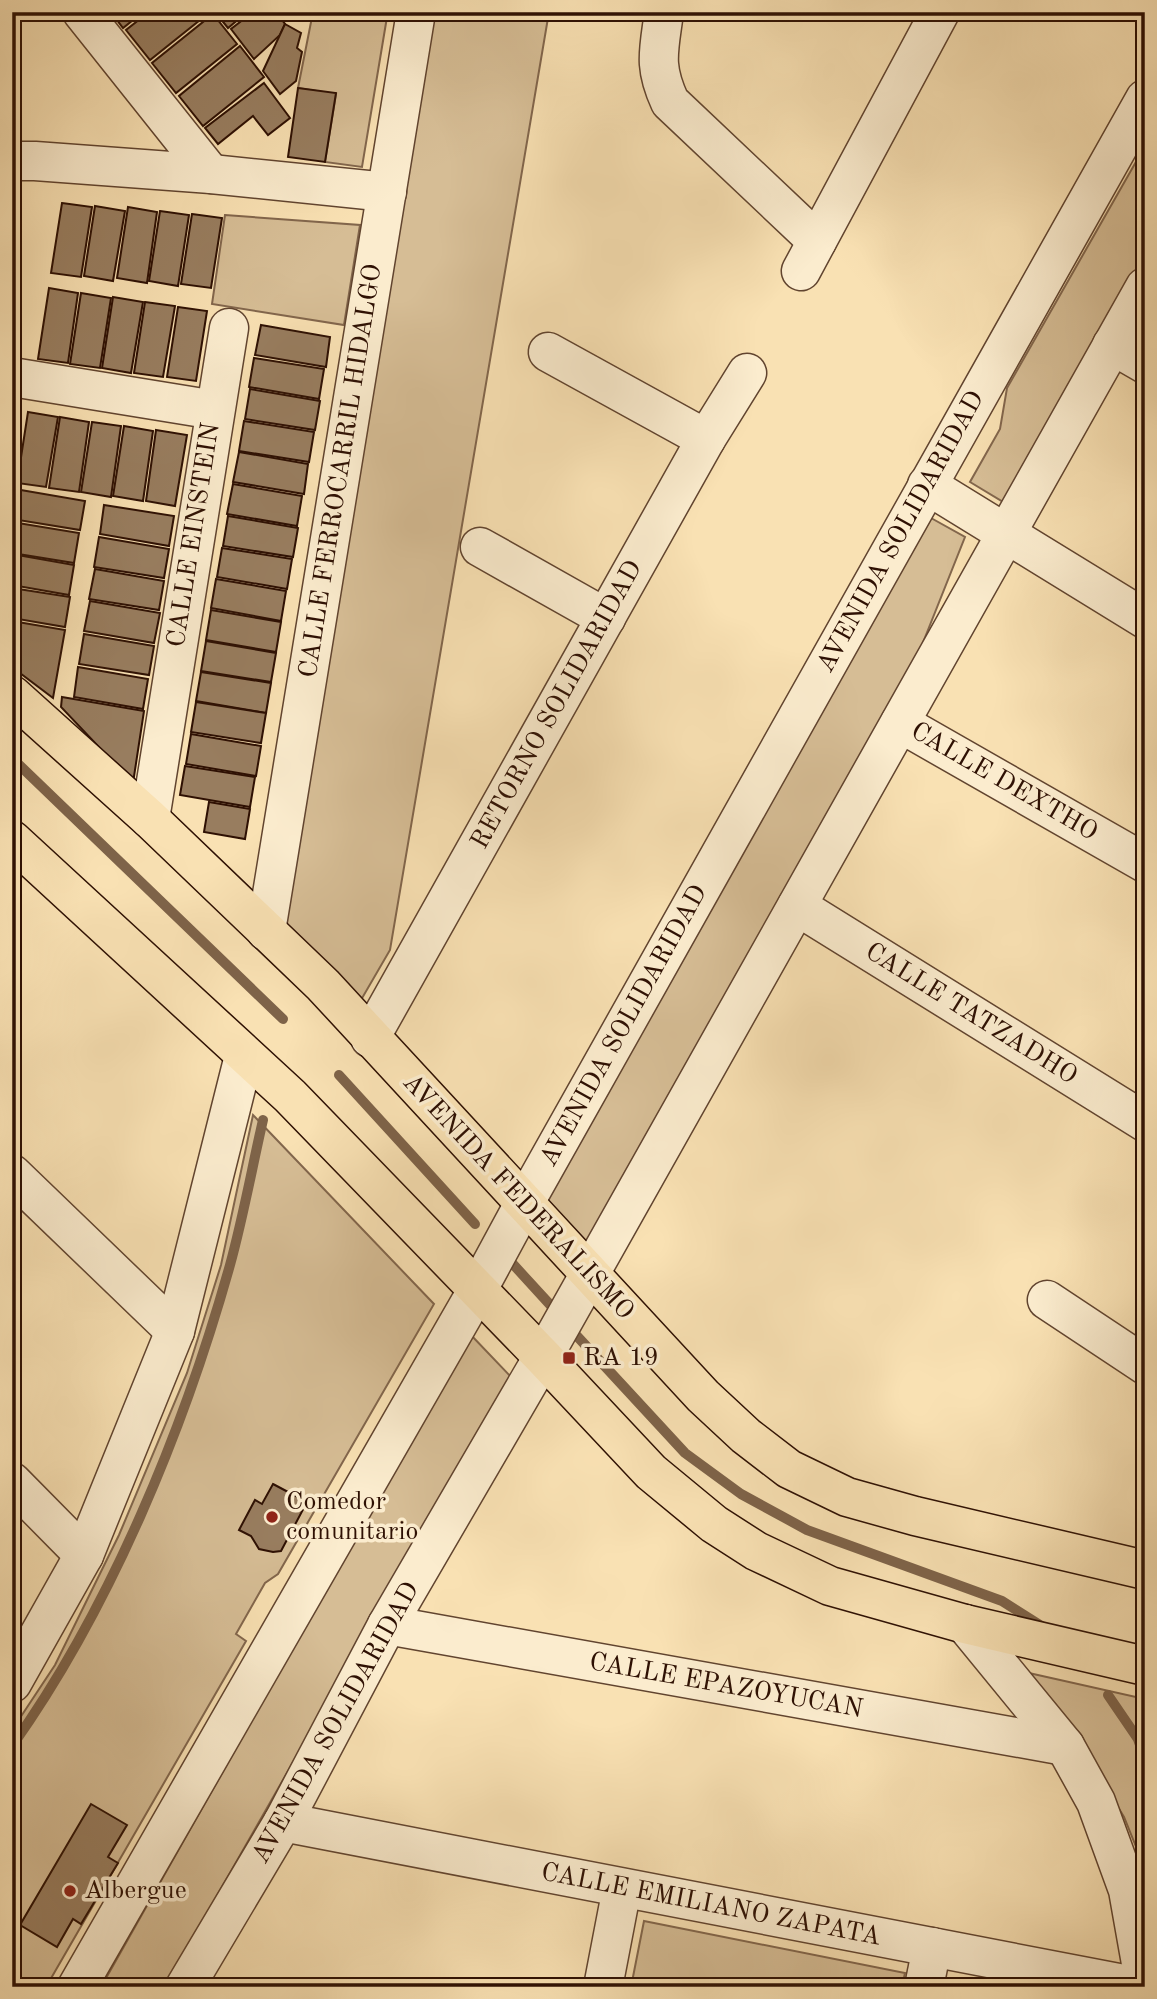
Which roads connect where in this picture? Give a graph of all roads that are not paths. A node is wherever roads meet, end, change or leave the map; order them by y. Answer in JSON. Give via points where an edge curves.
{"nodes":[{"id":1,"x":82,"y":12,"type":"edge"},
{"id":2,"x":416,"y":12,"type":"edge"},
{"id":3,"x":664,"y":12,"type":"edge"},
{"id":4,"x":940,"y":12,"type":"edge"},
{"id":5,"x":1145,"y":99,"type":"edge"},
{"id":6,"x":12,"y":162,"type":"edge"},
{"id":7,"x":211,"y":174,"type":"junction"},
{"id":8,"x":387,"y":192,"type":"junction"},
{"id":9,"x":1145,"y":287,"type":"edge"},
{"id":10,"x":229,"y":328,"type":"dead end"},
{"id":11,"x":1112,"y":345,"type":"junction"},
{"id":12,"x":548,"y":352,"type":"dead end"},
{"id":13,"x":1145,"y":364,"type":"edge"},
{"id":14,"x":747,"y":373,"type":"dead end"},
{"id":15,"x":12,"y":377,"type":"edge"},
{"id":16,"x":215,"y":410,"type":"junction"},
{"id":17,"x":706,"y":439,"type":"junction"},
{"id":18,"x":927,"y":485,"type":"junction"},
{"id":19,"x":1006,"y":534,"type":"junction"},
{"id":20,"x":480,"y":547,"type":"dead end"},
{"id":21,"x":606,"y":618,"type":"junction"},
{"id":22,"x":1145,"y":619,"type":"edge"},
{"id":23,"x":12,"y":695,"type":"edge"},
{"id":24,"x":900,"y":723,"type":"junction"},
{"id":25,"x":150,"y":819,"type":"junction"},
{"id":26,"x":12,"y":840,"type":"edge"},
{"id":27,"x":1145,"y":863,"type":"edge"},
{"id":28,"x":797,"y":906,"type":"junction"},
{"id":29,"x":266,"y":931,"type":"junction"},
{"id":30,"x":370,"y":1038,"type":"junction"},
{"id":31,"x":244,"y":1056,"type":"junction"},
{"id":32,"x":1145,"y":1122,"type":"edge"},
{"id":33,"x":12,"y":1174,"type":"edge"},
{"id":34,"x":525,"y":1202,"type":"junction"},
{"id":35,"x":590,"y":1274,"type":"junction"},
{"id":36,"x":478,"y":1289,"type":"junction"},
{"id":37,"x":1047,"y":1300,"type":"dead end"},
{"id":38,"x":175,"y":1331,"type":"junction"},
{"id":39,"x":543,"y":1357,"type":"junction"},
{"id":40,"x":1145,"y":1364,"type":"edge"},
{"id":41,"x":12,"y":1482,"type":"edge"},
{"id":42,"x":84,"y":1555,"type":"junction"},
{"id":43,"x":1145,"y":1570,"type":"edge"},
{"id":44,"x":965,"y":1624,"type":"junction"},
{"id":45,"x":387,"y":1625,"type":"junction"},
{"id":46,"x":1145,"y":1666,"type":"edge"},
{"id":47,"x":12,"y":1683,"type":"edge"},
{"id":48,"x":1065,"y":1746,"type":"junction"},
{"id":49,"x":283,"y":1822,"type":"junction"},
{"id":50,"x":622,"y":1888,"type":"junction"},
{"id":51,"x":932,"y":1947,"type":"junction"},
{"id":52,"x":1145,"y":1986,"type":"edge"},
{"id":53,"x":76,"y":1987,"type":"edge"},
{"id":54,"x":186,"y":1987,"type":"edge"},
{"id":55,"x":603,"y":1987,"type":"edge"},
{"id":56,"x":924,"y":1987,"type":"edge"},
{"id":57,"x":1139,"y":1987,"type":"edge"}],
"edges":[{"from":1,"to":7,"type":"street"},
{"from":2,"to":8,"type":"street","name":"CALLE FERROCARRIL HIDALGO"},
{"from":3,"to":4,"type":"street","via":[[657,64],[670,102],[809,256]]},
{"from":5,"to":18,"type":"street","name":"AVENIDA SOLIDARIDAD"},
{"from":6,"to":7,"type":"street"},
{"from":7,"to":8,"type":"street"},
{"from":8,"to":29,"type":"street","name":"CALLE FERROCARRIL HIDALGO"},
{"from":9,"to":11,"type":"street","name":"AVENIDA SOLIDARIDAD"},
{"from":10,"to":16,"type":"street"},
{"from":11,"to":13,"type":"street"},
{"from":11,"to":19,"type":"street","name":"AVENIDA SOLIDARIDAD"},
{"from":12,"to":17,"type":"street"},
{"from":14,"to":17,"type":"street","name":"RETORNO SOLIDARIDAD"},
{"from":15,"to":16,"type":"street","name":"CALLE EINSTEIN"},
{"from":16,"to":25,"type":"street","name":"CALLE EINSTEIN"},
{"from":17,"to":21,"type":"street","name":"RETORNO SOLIDARIDAD"},
{"from":18,"to":19,"type":"street"},
{"from":18,"to":34,"type":"street","name":"AVENIDA SOLIDARIDAD"},
{"from":19,"to":22,"type":"street"},
{"from":19,"to":24,"type":"street","name":"AVENIDA SOLIDARIDAD"},
{"from":20,"to":21,"type":"street"},
{"from":21,"to":30,"type":"street","name":"RETORNO SOLIDARIDAD"},
{"from":23,"to":25,"type":"main road","name":"AVENIDA FEDERALISMO"},
{"from":24,"to":27,"type":"street","name":"CALLE DEXTHO"},
{"from":24,"to":28,"type":"street","name":"AVENIDA SOLIDARIDAD"},
{"from":25,"to":29,"type":"main road","name":"AVENIDA FEDERALISMO"},
{"from":26,"to":31,"type":"main road"},
{"from":28,"to":32,"type":"street","name":"CALLE TATZADHO"},
{"from":28,"to":35,"type":"street","name":"AVENIDA SOLIDARIDAD"},
{"from":29,"to":30,"type":"main road","name":"AVENIDA FEDERALISMO"},
{"from":30,"to":34,"type":"main road","name":"AVENIDA FEDERALISMO"},
{"from":31,"to":36,"type":"main road","via":[[290,1096]]},
{"from":31,"to":38,"type":"street"},
{"from":33,"to":38,"type":"street"},
{"from":34,"to":35,"type":"main road","name":"AVENIDA FEDERALISMO"},
{"from":34,"to":36,"type":"street","name":"AVENIDA SOLIDARIDAD"},
{"from":35,"to":39,"type":"street","name":"AVENIDA SOLIDARIDAD"},
{"from":35,"to":43,"type":"main road","name":"AVENIDA FEDERALISMO","via":[[703,1396],[789,1469],[858,1500]]},
{"from":36,"to":39,"type":"main road"},
{"from":36,"to":53,"type":"street","name":"AVENIDA SOLIDARIDAD"},
{"from":37,"to":40,"type":"street"},
{"from":38,"to":42,"type":"street"},
{"from":39,"to":44,"type":"main road","via":[[651,1472],[714,1524],[756,1551],[830,1587]]},
{"from":39,"to":45,"type":"street","name":"AVENIDA SOLIDARIDAD"},
{"from":41,"to":42,"type":"street"},
{"from":42,"to":47,"type":"street"},
{"from":44,"to":46,"type":"main road"},
{"from":44,"to":48,"type":"street"},
{"from":45,"to":48,"type":"street","name":"CALLE EPAZOYUCAN"},
{"from":45,"to":49,"type":"street","name":"AVENIDA SOLIDARIDAD"},
{"from":48,"to":52,"type":"street","via":[[1096,1802],[1128,1891]]},
{"from":49,"to":50,"type":"street","name":"CALLE EMILIANO ZAPATA"},
{"from":49,"to":54,"type":"street","name":"AVENIDA SOLIDARIDAD"},
{"from":50,"to":51,"type":"street","name":"CALLE EMILIANO ZAPATA"},
{"from":50,"to":55,"type":"street"},
{"from":51,"to":56,"type":"street"},
{"from":51,"to":57,"type":"street","name":"CALLE EMILIANO ZAPATA"}]}
